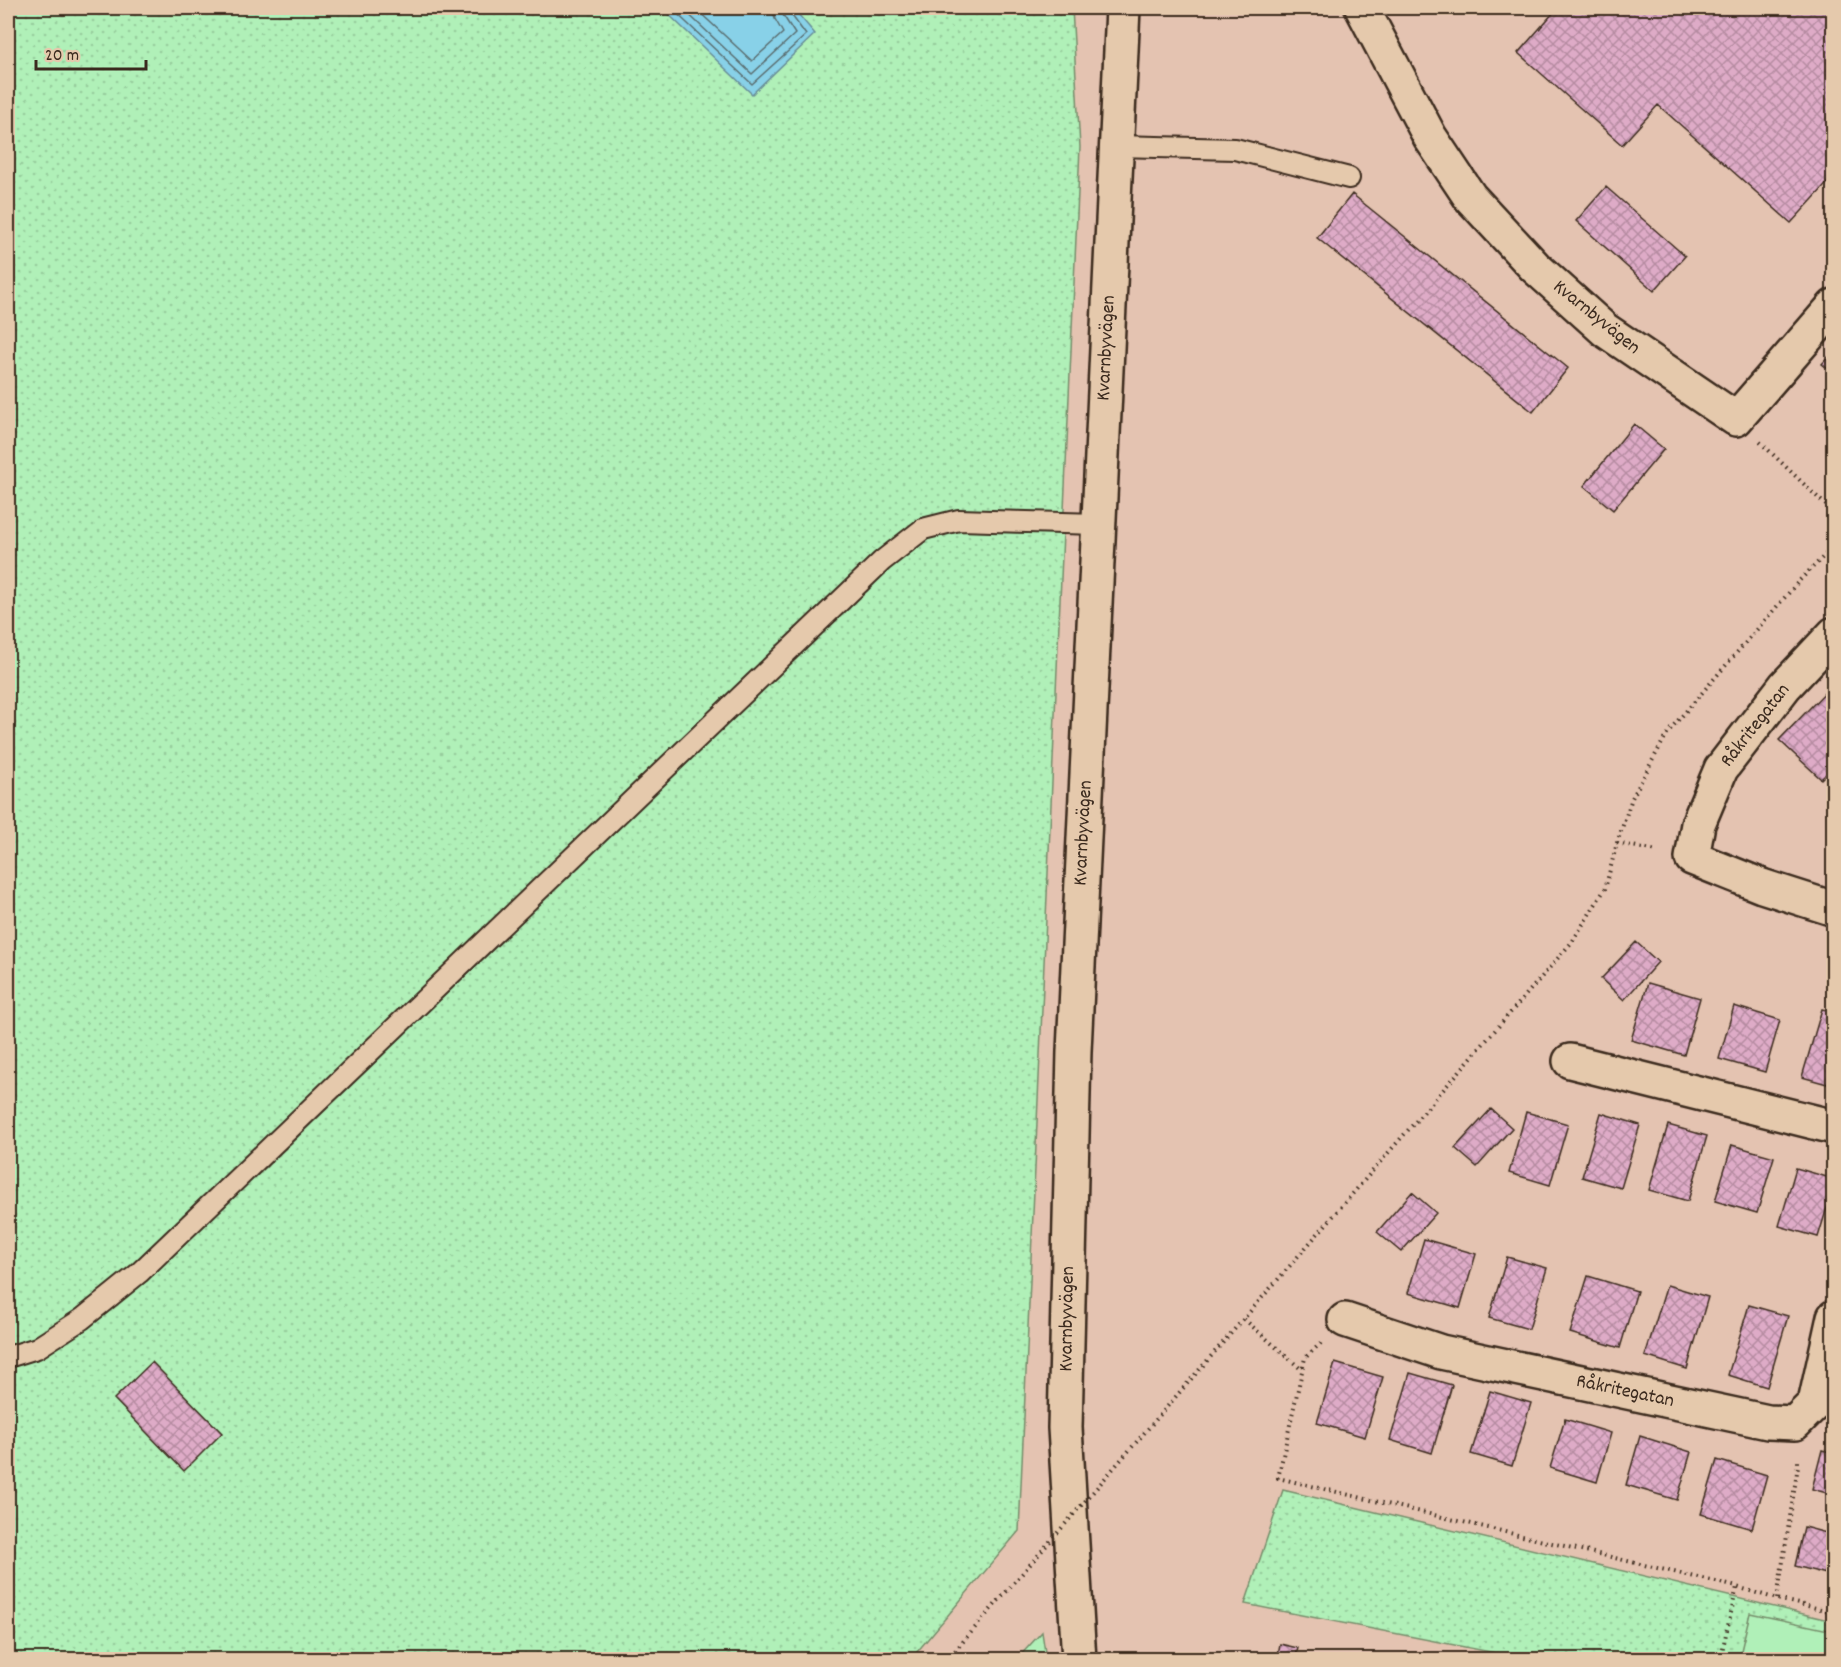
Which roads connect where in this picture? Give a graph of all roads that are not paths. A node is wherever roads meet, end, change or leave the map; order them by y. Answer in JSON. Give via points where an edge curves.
{"nodes":[{"id":1,"x":1123,"y":8,"type":"edge"},
{"id":2,"x":1362,"y":8,"type":"edge"},
{"id":3,"x":1117,"y":146,"type":"junction"},
{"id":4,"x":1349,"y":178,"type":"dead end"},
{"id":5,"x":1833,"y":306,"type":"edge"},
{"id":6,"x":1098,"y":524,"type":"junction"},
{"id":7,"x":1833,"y":634,"type":"edge"},
{"id":8,"x":1833,"y":909,"type":"edge"},
{"id":9,"x":1570,"y":1061,"type":"dead end"},
{"id":10,"x":1833,"y":1127,"type":"edge"},
{"id":11,"x":1833,"y":1317,"type":"edge"},
{"id":12,"x":1345,"y":1320,"type":"road end"},
{"id":13,"x":8,"y":1357,"type":"edge"},
{"id":14,"x":1079,"y":1659,"type":"edge"}],
"edges":[{"from":1,"to":3,"type":"street","name":"Kvarnbyvägen"},
{"from":2,"to":5,"type":"street","name":"Kvarnbyvägen","via":[[1430,136],[1470,197],[1534,267],[1605,330],[1736,419]]},
{"from":3,"to":4,"type":"lane","via":[[1235,149]]},
{"from":3,"to":6,"type":"street","name":"Kvarnbyvägen"},
{"from":6,"to":13,"type":"lane","via":[[959,520],[923,529],[874,569],[139,1273],[82,1319],[37,1348]]},
{"from":6,"to":14,"type":"street","name":"Kvarnbyvägen","via":[[1074,1051],[1065,1428]]},
{"from":7,"to":8,"type":"street","name":"Råkritegatan","via":[[1785,686],[1720,769],[1698,824],[1692,858]]},
{"from":9,"to":10,"type":"street"},
{"from":11,"to":12,"type":"street","name":"Råkritegatan","via":[[1815,1403],[1795,1423],[1756,1419],[1441,1352]]}]}
